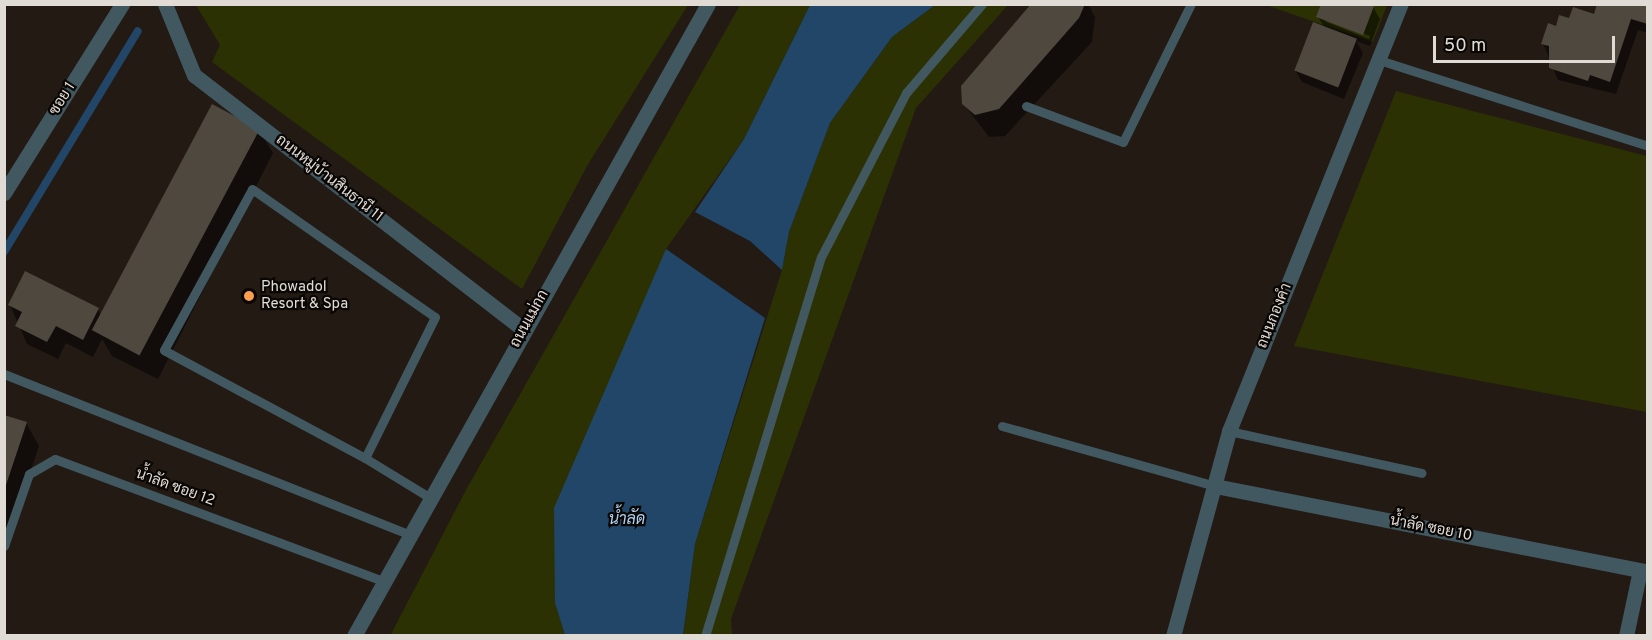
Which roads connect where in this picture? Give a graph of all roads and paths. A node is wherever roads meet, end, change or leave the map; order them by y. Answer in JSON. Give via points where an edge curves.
{"nodes":[{"id":1,"x":122,"y":4,"type":"edge"},
{"id":2,"x":165,"y":4,"type":"edge"},
{"id":3,"x":708,"y":4,"type":"edge"},
{"id":4,"x":982,"y":4,"type":"edge"},
{"id":5,"x":1191,"y":4,"type":"edge"},
{"id":6,"x":1401,"y":4,"type":"edge"},
{"id":7,"x":1379,"y":60,"type":"junction"},
{"id":8,"x":1026,"y":106,"type":"dead end"},
{"id":9,"x":1647,"y":146,"type":"edge"},
{"id":10,"x":4,"y":193,"type":"edge"},
{"id":11,"x":524,"y":330,"type":"junction"},
{"id":12,"x":4,"y":374,"type":"edge"},
{"id":13,"x":1002,"y":426,"type":"dead end"},
{"id":14,"x":1229,"y":431,"type":"junction"},
{"id":15,"x":365,"y":458,"type":"junction"},
{"id":16,"x":1422,"y":473,"type":"dead end"},
{"id":17,"x":1215,"y":486,"type":"junction"},
{"id":18,"x":429,"y":497,"type":"junction"},
{"id":19,"x":408,"y":534,"type":"junction"},
{"id":20,"x":4,"y":546,"type":"edge"},
{"id":21,"x":1644,"y":571,"type":"edge"},
{"id":22,"x":383,"y":581,"type":"junction"},
{"id":23,"x":354,"y":636,"type":"edge"},
{"id":24,"x":705,"y":636,"type":"edge"},
{"id":25,"x":1173,"y":636,"type":"edge"},
{"id":26,"x":1626,"y":636,"type":"edge"}],
"edges":[{"from":1,"to":10,"type":"street","name":"ซอย 1"},
{"from":2,"to":11,"type":"street","name":"ถนนหมู่บ้านสินธานี 11","via":[[194,75]]},
{"from":3,"to":11,"type":"street","name":"ถนนแม่กก"},
{"from":4,"to":24,"type":"lane","via":[[906,93],[821,257]]},
{"from":5,"to":8,"type":"lane","via":[[1123,142]]},
{"from":6,"to":7,"type":"street","name":"ถนนกองคำ"},
{"from":7,"to":9,"type":"lane"},
{"from":7,"to":14,"type":"street","name":"ถนนกองคำ"},
{"from":11,"to":18,"type":"street","name":"ถนนแม่กก"},
{"from":12,"to":19,"type":"lane"},
{"from":13,"to":17,"type":"lane"},
{"from":14,"to":16,"type":"lane"},
{"from":14,"to":17,"type":"street","name":"ถนนกองคำ"},
{"from":15,"to":15,"type":"lane","via":[[164,350],[252,189],[435,317]]},
{"from":15,"to":18,"type":"lane"},
{"from":17,"to":21,"type":"street","name":"น้ำลัด ซอย 10"},
{"from":17,"to":25,"type":"street","name":"ถนนกองคำ"},
{"from":18,"to":19,"type":"street","name":"ถนนแม่กก"},
{"from":19,"to":22,"type":"street","name":"ถนนแม่กก"},
{"from":20,"to":22,"type":"lane","name":"น้ำลัด ซอย 12","via":[[29,474],[55,459]]},
{"from":21,"to":26,"type":"street"},
{"from":22,"to":23,"type":"street","name":"ถนนแม่กก"}]}
